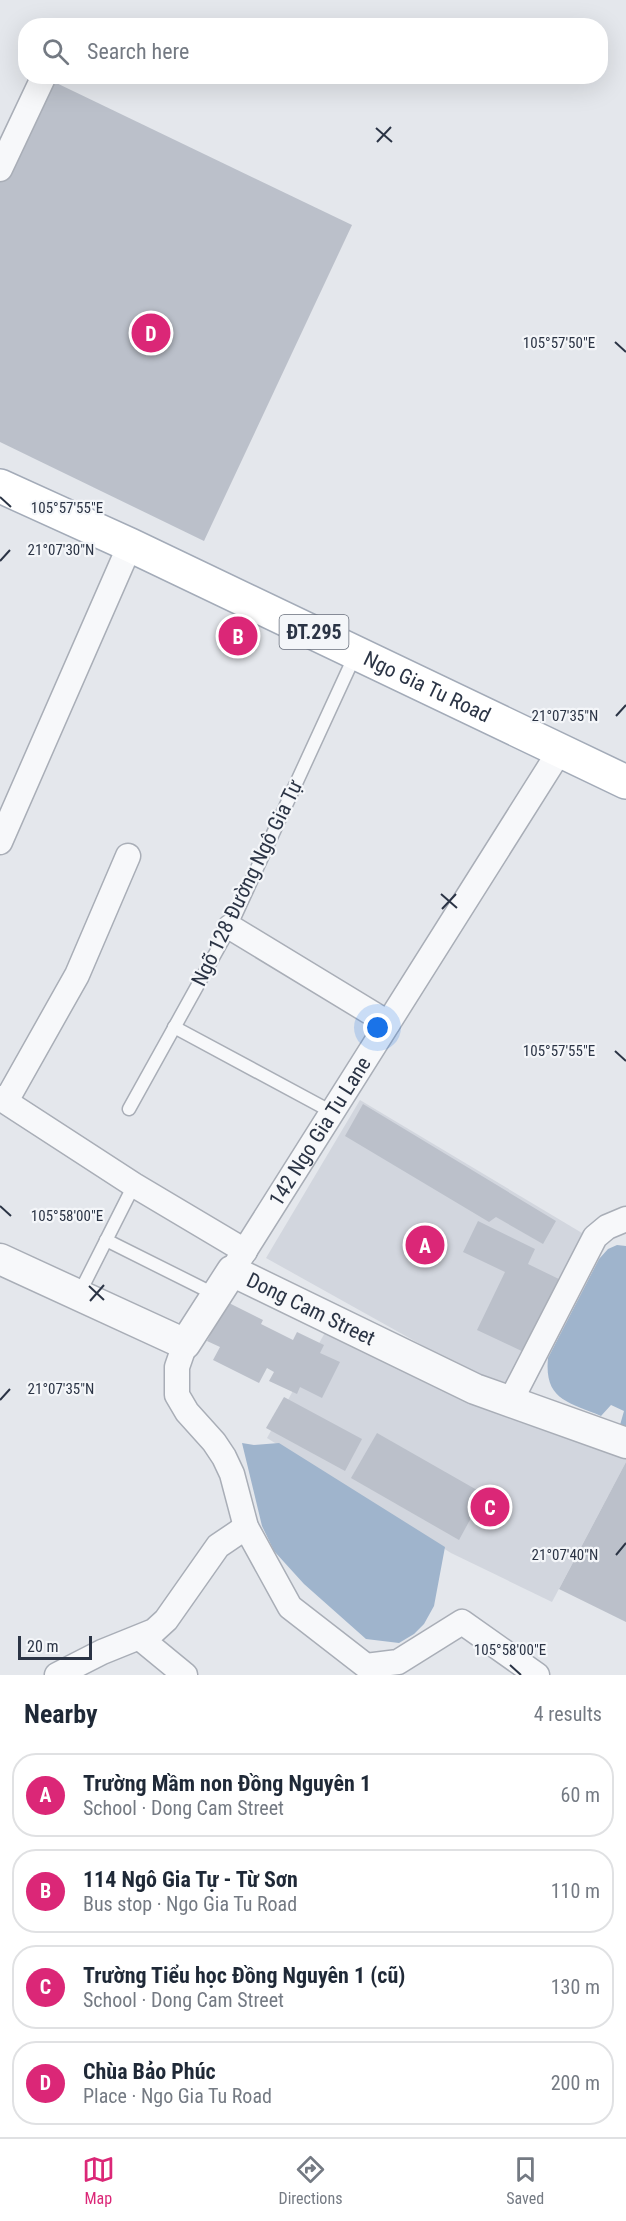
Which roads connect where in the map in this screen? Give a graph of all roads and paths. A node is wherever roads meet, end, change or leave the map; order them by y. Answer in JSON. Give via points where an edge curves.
{"nodes":[{"id":1,"x":40,"y":84,"type":"edge"},
{"id":2,"x":0,"y":169,"type":"edge"},
{"id":3,"x":0,"y":486,"type":"edge"},
{"id":4,"x":130,"y":545,"type":"junction"},
{"id":5,"x":357,"y":652,"type":"junction"},
{"id":6,"x":561,"y":749,"type":"junction"},
{"id":7,"x":626,"y":782,"type":"edge"},
{"id":8,"x":0,"y":842,"type":"edge"},
{"id":9,"x":128,"y":856,"type":"dead end"},
{"id":10,"x":230,"y":927,"type":"junction"},
{"id":11,"x":388,"y":1023,"type":"junction"},
{"id":12,"x":174,"y":1028,"type":"junction"},
{"id":13,"x":3,"y":1100,"type":"edge"},
{"id":14,"x":129,"y":1109,"type":"dead end"},
{"id":15,"x":332,"y":1112,"type":"junction"},
{"id":16,"x":134,"y":1185,"type":"junction"},
{"id":17,"x":626,"y":1219,"type":"edge"},
{"id":18,"x":106,"y":1240,"type":"junction"},
{"id":19,"x":0,"y":1259,"type":"edge"},
{"id":20,"x":238,"y":1261,"type":"junction"},
{"id":21,"x":216,"y":1295,"type":"junction"},
{"id":22,"x":78,"y":1296,"type":"junction"},
{"id":23,"x":185,"y":1344,"type":"junction"},
{"id":24,"x":510,"y":1402,"type":"junction"},
{"id":25,"x":626,"y":1443,"type":"edge"},
{"id":26,"x":246,"y":1527,"type":"junction"},
{"id":27,"x":140,"y":1638,"type":"junction"},
{"id":28,"x":363,"y":1670,"type":"edge"},
{"id":29,"x":57,"y":1675,"type":"edge"},
{"id":30,"x":185,"y":1675,"type":"edge"},
{"id":31,"x":537,"y":1675,"type":"edge"}],
"edges":[{"from":1,"to":2,"type":"street"},
{"from":3,"to":4,"type":"main road","name":"Ngo Gia Tu Road","number":"ĐT.295"},
{"from":4,"to":5,"type":"main road","name":"Ngo Gia Tu Road","number":"ĐT.295"},
{"from":4,"to":8,"type":"street"},
{"from":5,"to":6,"type":"main road","name":"Ngo Gia Tu Road","number":"ĐT.295"},
{"from":5,"to":10,"type":"lane","name":"Ngõ 128 Đường Ngô Gia Tự"},
{"from":6,"to":7,"type":"main road","name":"Ngo Gia Tu Road","number":"ĐT.295"},
{"from":6,"to":11,"type":"street","name":"142 Ngo Gia Tu Lane"},
{"from":9,"to":13,"type":"street","via":[[77,975]]},
{"from":10,"to":11,"type":"street"},
{"from":10,"to":12,"type":"lane","name":"Ngõ 128 Đường Ngô Gia Tự"},
{"from":11,"to":15,"type":"street","name":"142 Ngo Gia Tu Lane"},
{"from":12,"to":14,"type":"lane","name":"Ngõ 128 Đường Ngô Gia Tự"},
{"from":12,"to":15,"type":"lane"},
{"from":13,"to":16,"type":"street"},
{"from":15,"to":20,"type":"street","name":"142 Ngo Gia Tu Lane"},
{"from":16,"to":18,"type":"lane"},
{"from":16,"to":20,"type":"street"},
{"from":17,"to":24,"type":"street","via":[[595,1237]]},
{"from":18,"to":21,"type":"lane"},
{"from":18,"to":22,"type":"lane"},
{"from":19,"to":22,"type":"street"},
{"from":20,"to":21,"type":"street","name":"Dong Cam Street"},
{"from":20,"to":24,"type":"street","name":"Dong Cam Street","via":[[475,1389]]},
{"from":21,"to":23,"type":"street","name":"Dong Cam Street"},
{"from":22,"to":23,"type":"street"},
{"from":23,"to":26,"type":"street","via":[[177,1367],[177,1395],[224,1457]]},
{"from":24,"to":25,"type":"street","name":"Dong Cam Street"},
{"from":26,"to":27,"type":"street","via":[[218,1546],[166,1620]]},
{"from":26,"to":28,"type":"street","via":[[290,1607]]},
{"from":27,"to":29,"type":"street"},
{"from":27,"to":30,"type":"street"},
{"from":28,"to":31,"type":"street","via":[[394,1664],[462,1622]]}]}
